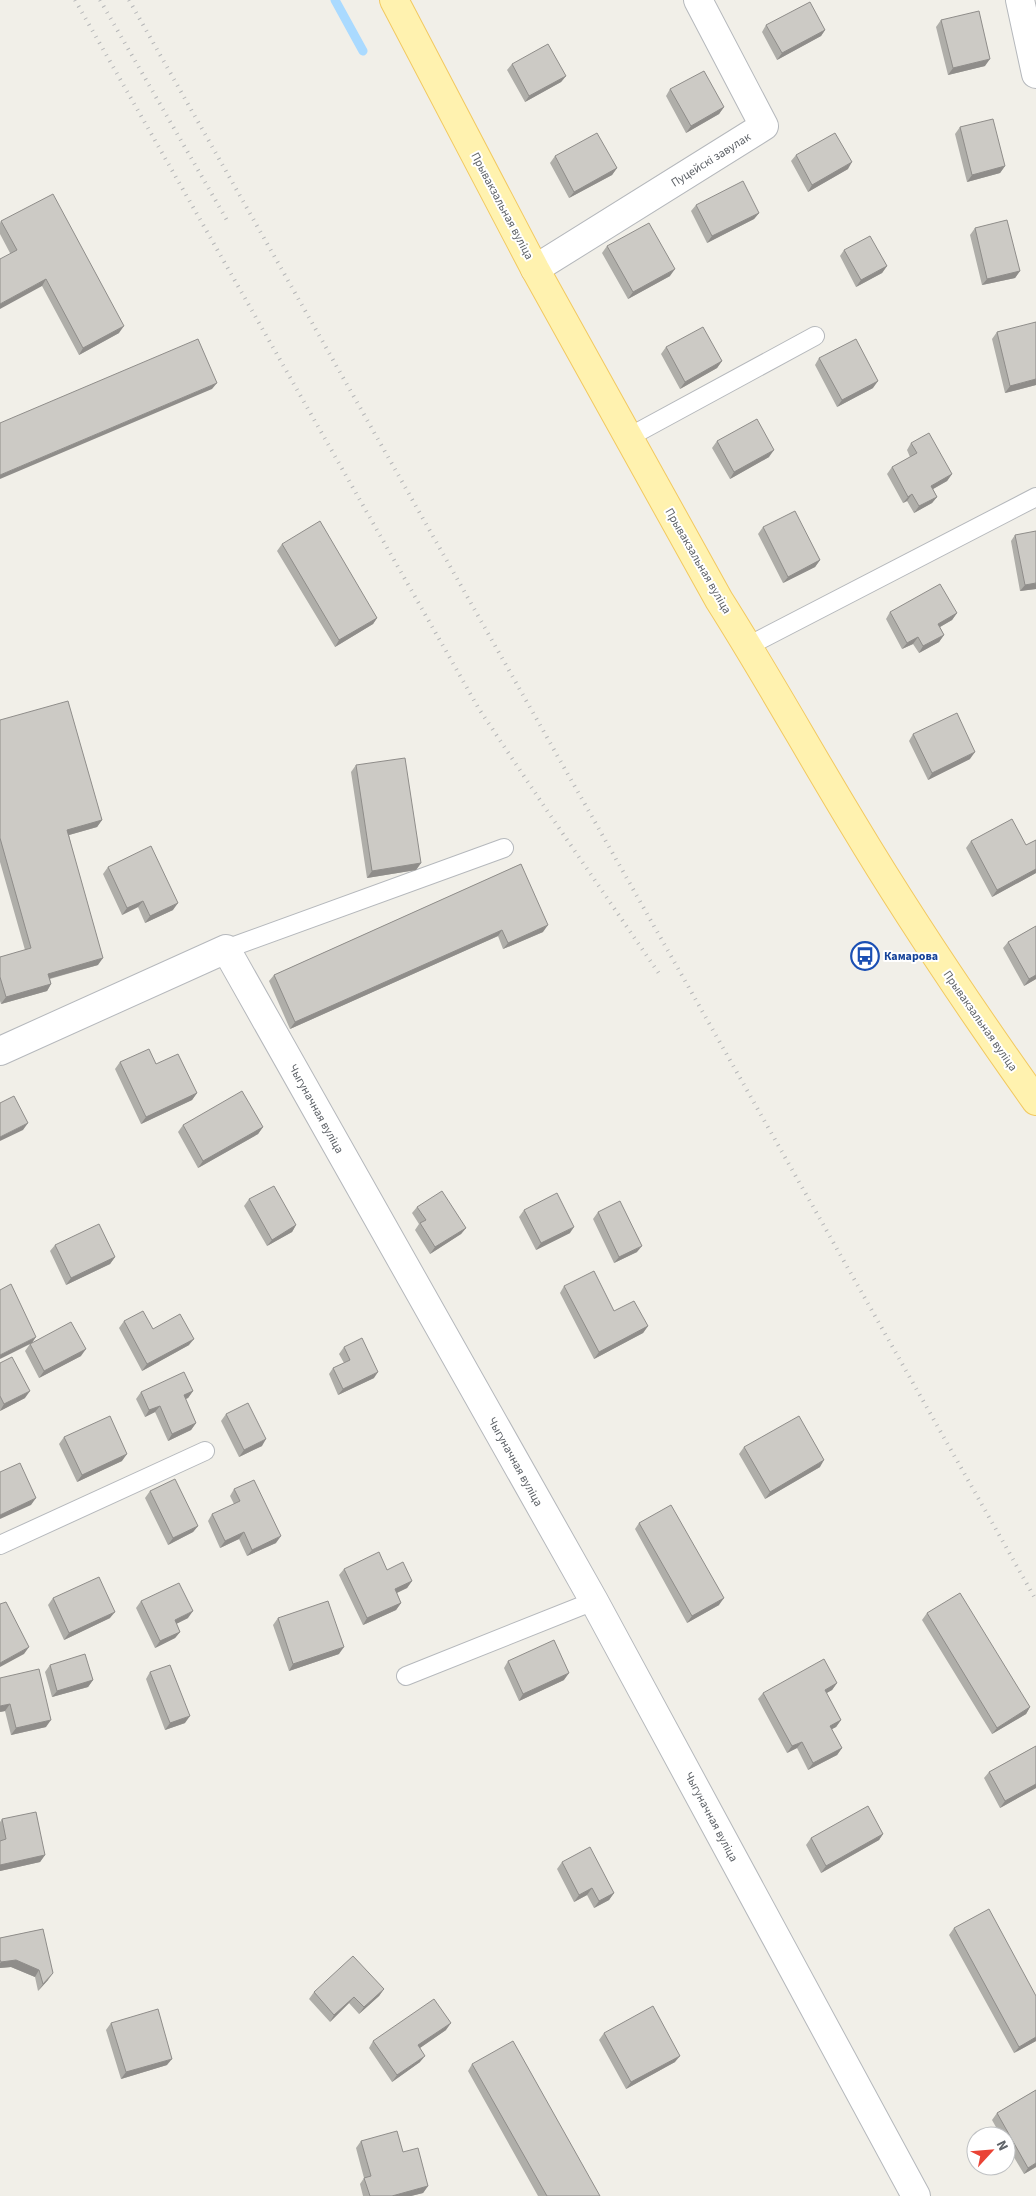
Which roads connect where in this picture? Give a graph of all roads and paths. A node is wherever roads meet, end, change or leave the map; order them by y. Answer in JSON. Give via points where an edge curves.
{"nodes":[{"id":1,"x":394,"y":0,"type":"edge"},
{"id":2,"x":698,"y":0,"type":"edge"},
{"id":3,"x":1020,"y":0,"type":"edge"},
{"id":4,"x":1036,"y":74,"type":"edge"},
{"id":5,"x":535,"y":269,"type":"junction"},
{"id":6,"x":815,"y":336,"type":"dead end"},
{"id":7,"x":629,"y":437,"type":"junction"},
{"id":8,"x":1036,"y":497,"type":"edge"},
{"id":9,"x":748,"y":646,"type":"junction"},
{"id":10,"x":504,"y":848,"type":"dead end"},
{"id":11,"x":226,"y":950,"type":"junction"},
{"id":12,"x":0,"y":1051,"type":"edge"},
{"id":13,"x":1036,"y":1101,"type":"edge"},
{"id":14,"x":205,"y":1451,"type":"dead end"},
{"id":15,"x":0,"y":1544,"type":"edge"},
{"id":16,"x":594,"y":1601,"type":"junction"},
{"id":17,"x":406,"y":1676,"type":"dead end"},
{"id":18,"x":916,"y":2196,"type":"edge"}],
"edges":[{"from":1,"to":5,"type":"main road","name":"Прывакзальная вуліца"},
{"from":2,"to":5,"type":"street","name":"Пуцейскі завулак","via":[[764,126]]},
{"from":3,"to":4,"type":"street"},
{"from":5,"to":7,"type":"main road","name":"Прывакзальная вуліца"},
{"from":6,"to":7,"type":"lane"},
{"from":7,"to":9,"type":"main road","name":"Прывакзальная вуліца"},
{"from":8,"to":9,"type":"lane"},
{"from":9,"to":13,"type":"main road","name":"Прывакзальная вуліца","via":[[853,825],[959,992]]},
{"from":10,"to":11,"type":"lane"},
{"from":11,"to":12,"type":"street"},
{"from":11,"to":16,"type":"street","name":"Чыгуначная вуліца"},
{"from":14,"to":15,"type":"lane"},
{"from":16,"to":17,"type":"lane"},
{"from":16,"to":18,"type":"street","name":"Чыгуначная вуліца"}]}
